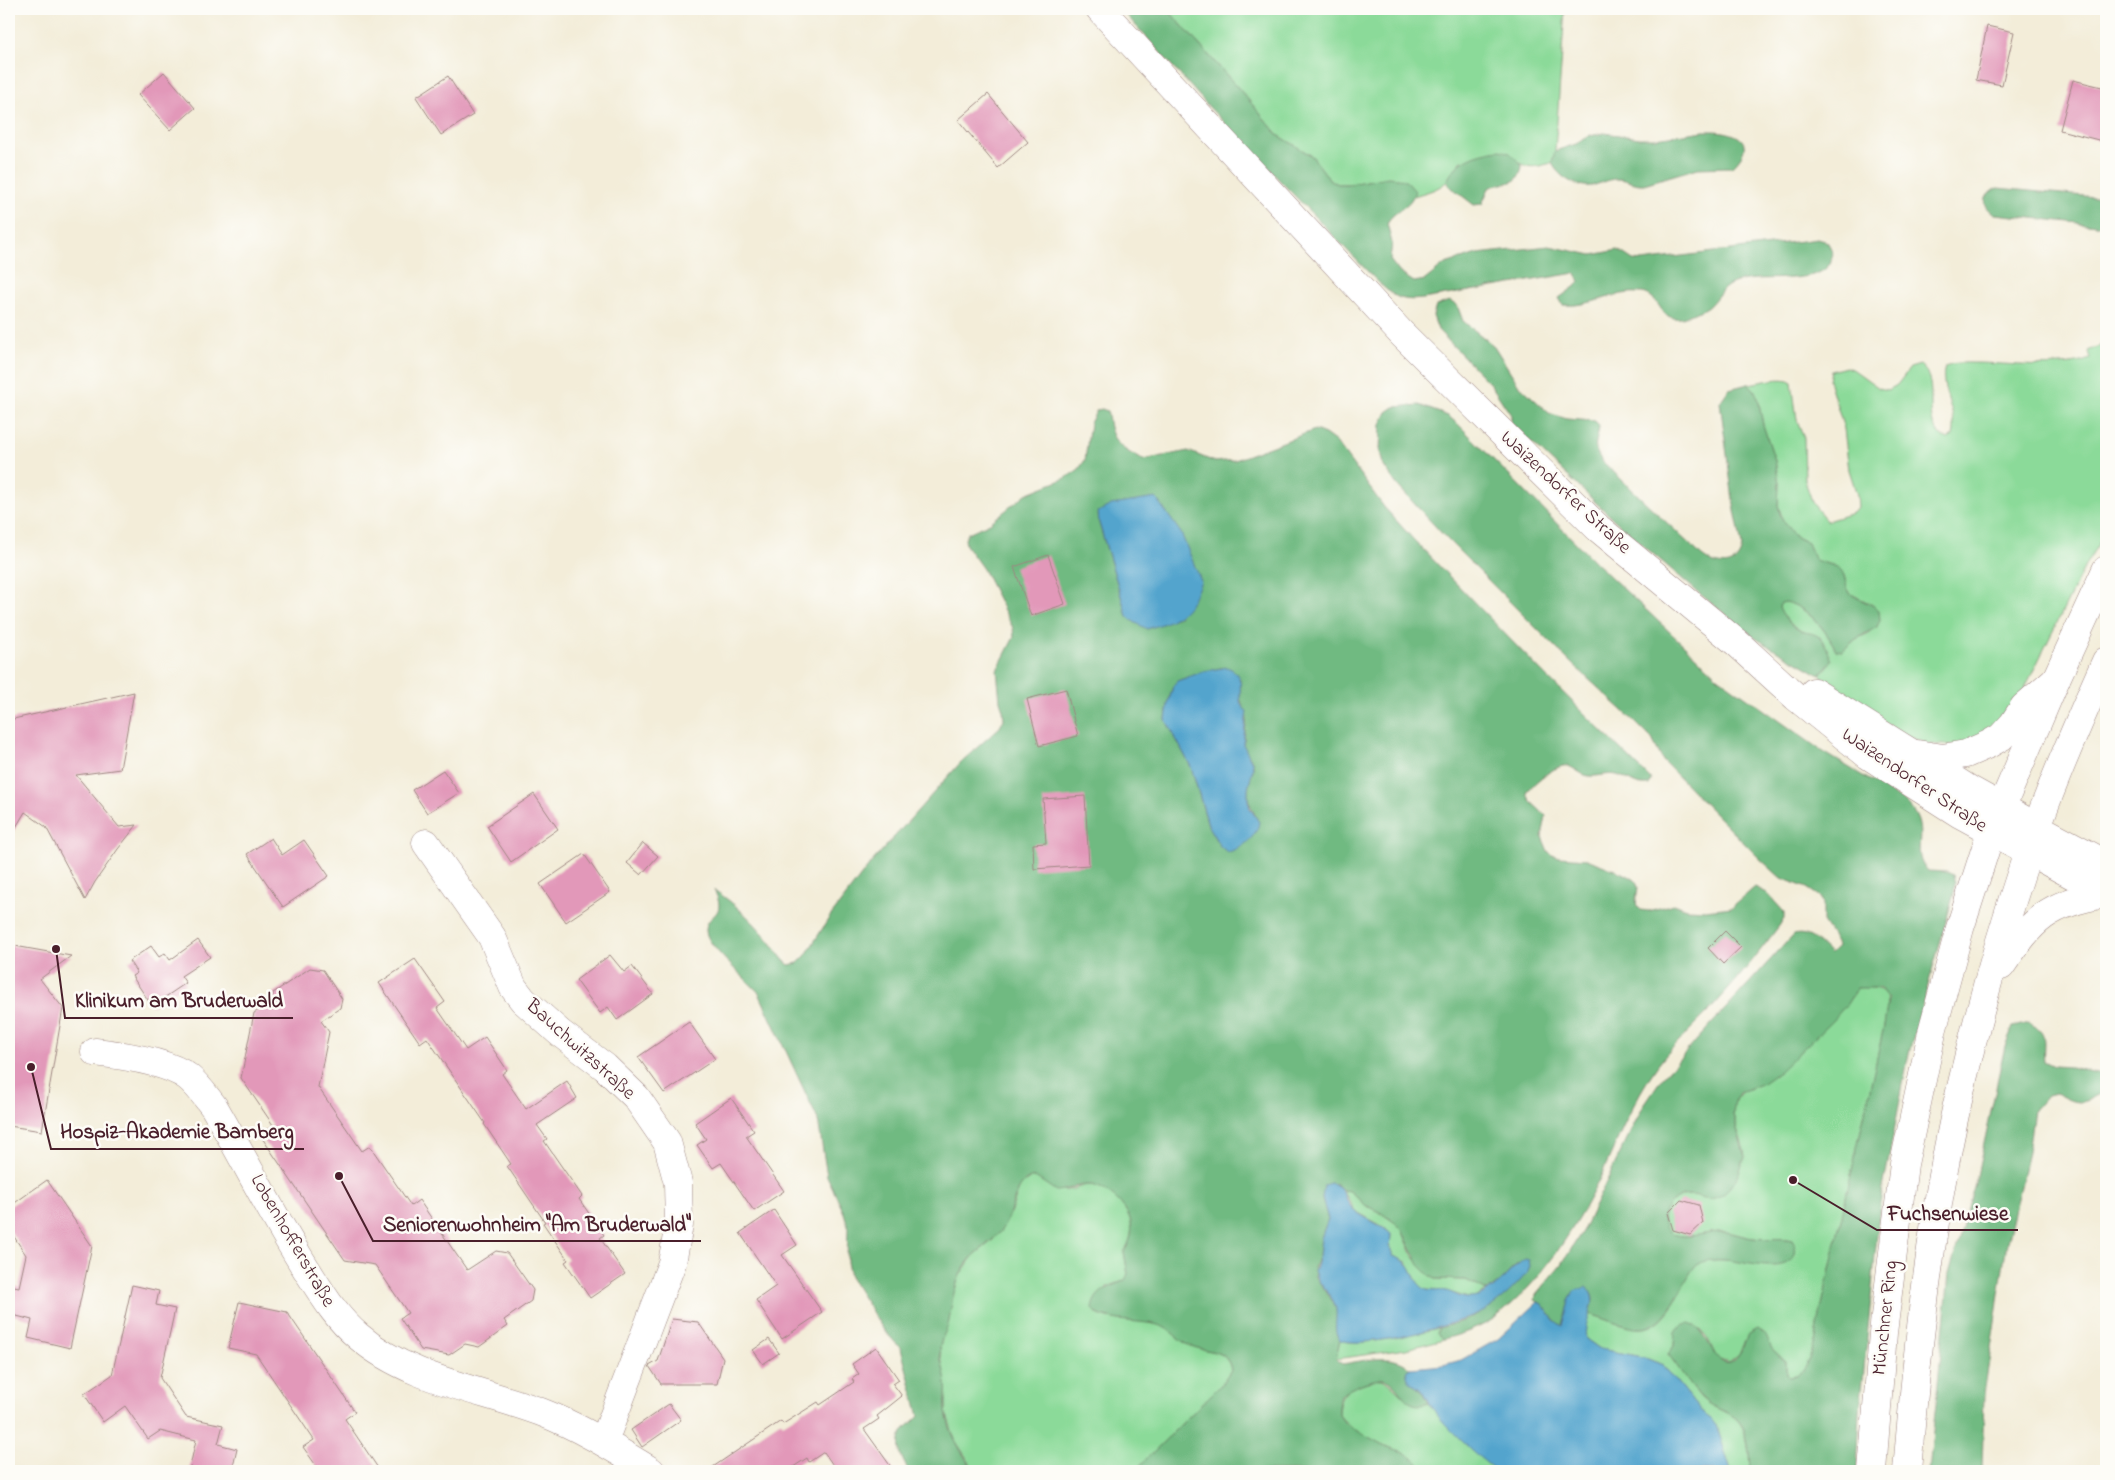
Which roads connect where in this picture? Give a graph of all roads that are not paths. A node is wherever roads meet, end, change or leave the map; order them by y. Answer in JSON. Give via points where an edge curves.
{"nodes":[{"id":1,"x":1100,"y":9,"type":"edge"},
{"id":2,"x":2106,"y":570,"type":"edge"},
{"id":3,"x":1737,"y":643,"type":"junction"},
{"id":4,"x":2106,"y":661,"type":"edge"},
{"id":5,"x":2056,"y":679,"type":"junction"},
{"id":6,"x":1911,"y":753,"type":"junction"},
{"id":7,"x":2002,"y":807,"type":"junction"},
{"id":8,"x":1991,"y":832,"type":"junction"},
{"id":9,"x":2033,"y":839,"type":"junction"},
{"id":10,"x":426,"y":843,"type":"dead end"},
{"id":11,"x":2106,"y":864,"type":"edge"},
{"id":12,"x":2106,"y":894,"type":"edge"},
{"id":13,"x":1986,"y":988,"type":"junction"},
{"id":14,"x":96,"y":1052,"type":"dead end"},
{"id":15,"x":604,"y":1442,"type":"junction"},
{"id":16,"x":651,"y":1471,"type":"edge"},
{"id":17,"x":1872,"y":1471,"type":"edge"},
{"id":18,"x":1907,"y":1471,"type":"edge"}],
"edges":[{"from":1,"to":3,"type":"main road","name":"Waizendorfer Straße","via":[[1402,334],[1598,528]]},
{"from":2,"to":5,"type":"main road","name":"Münchner Ring"},
{"from":3,"to":6,"type":"main road","name":"Waizendorfer Straße"},
{"from":3,"to":8,"type":"main road","name":"Waizendorfer Straße","via":[[1796,697],[1868,755]]},
{"from":4,"to":9,"type":"main road","name":"Münchner Ring"},
{"from":5,"to":6,"type":"main road","via":[[2024,708],[2001,737],[1989,744],[1966,754],[1943,758]]},
{"from":5,"to":7,"type":"main road","name":"Münchner Ring"},
{"from":6,"to":7,"type":"main road","name":"Waizendorfer Straße"},
{"from":7,"to":8,"type":"main road","name":"Münchner Ring"},
{"from":7,"to":9,"type":"main road","name":"Waizendorfer Straße"},
{"from":8,"to":9,"type":"main road","name":"Waizendorfer Straße"},
{"from":8,"to":17,"type":"main road","name":"Münchner Ring","via":[[1933,1028],[1904,1164]]},
{"from":9,"to":11,"type":"main road"},
{"from":9,"to":12,"type":"main road"},
{"from":9,"to":13,"type":"main road","name":"Münchner Ring"},
{"from":10,"to":15,"type":"main road","name":"Bauchwitzstraße","via":[[492,937],[513,987],[523,1000],[605,1067],[636,1097],[667,1142],[678,1183],[679,1225],[672,1263]]},
{"from":12,"to":13,"type":"main road","via":[[2071,902],[2034,921]]},
{"from":13,"to":18,"type":"main road","name":"Münchner Ring","via":[[1962,1080],[1944,1170],[1919,1334]]},
{"from":14,"to":15,"type":"main road","name":"Lobenhofferstraße","via":[[138,1058],[188,1077],[199,1088],[214,1107],[289,1243],[332,1311],[358,1336],[393,1360],[467,1389],[540,1412]]},
{"from":15,"to":16,"type":"main road","name":"Lobenhofferstraße"}]}
